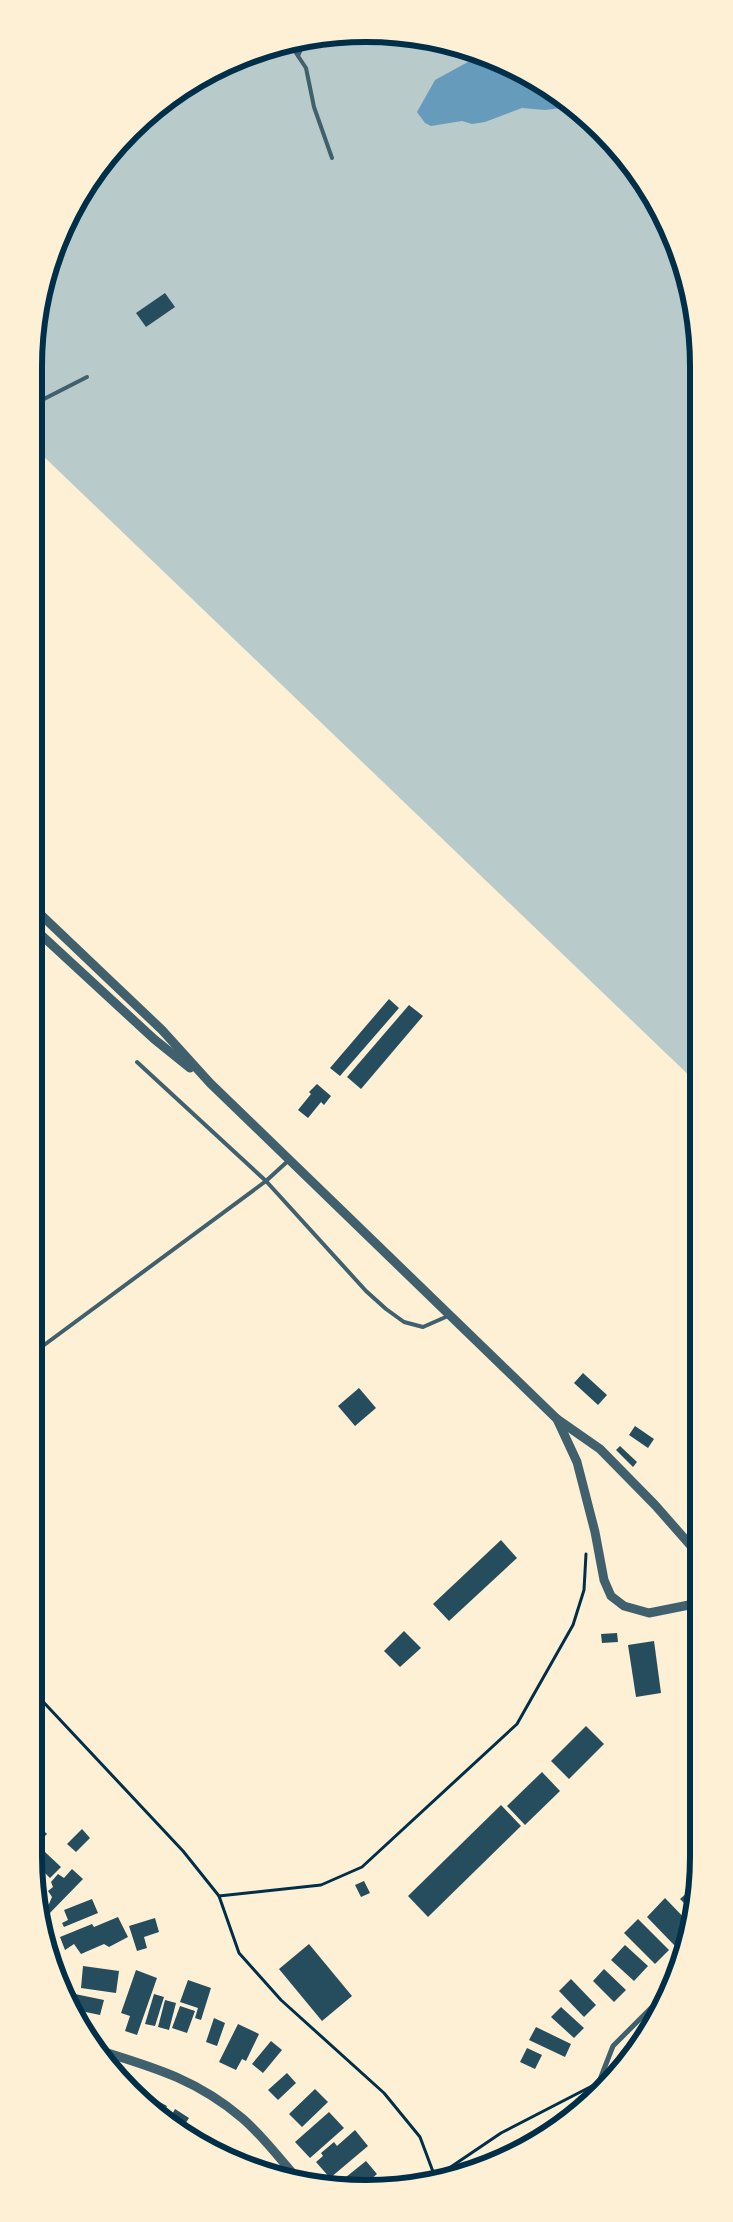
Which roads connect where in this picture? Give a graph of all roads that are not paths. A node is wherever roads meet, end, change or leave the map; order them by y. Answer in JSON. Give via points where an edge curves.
{"nodes":[{"id":1,"x":301,"y":50,"type":"edge"},
{"id":2,"x":295,"y":51,"type":"edge"},
{"id":3,"x":298,"y":56,"type":"junction"},
{"id":4,"x":332,"y":158,"type":"dead end"},
{"id":5,"x":87,"y":377,"type":"dead end"},
{"id":6,"x":42,"y":399,"type":"edge"},
{"id":7,"x":42,"y":916,"type":"edge"},
{"id":8,"x":42,"y":936,"type":"edge"},
{"id":9,"x":137,"y":1062,"type":"dead end"},
{"id":10,"x":210,"y":1083,"type":"junction"},
{"id":11,"x":289,"y":1160,"type":"junction"},
{"id":12,"x":266,"y":1181,"type":"junction"},
{"id":13,"x":450,"y":1315,"type":"junction"},
{"id":14,"x":42,"y":1347,"type":"edge"},
{"id":15,"x":557,"y":1419,"type":"junction"},
{"id":16,"x":690,"y":1545,"type":"edge"},
{"id":17,"x":690,"y":1605,"type":"edge"},
{"id":18,"x":654,"y":2005,"type":"edge"},
{"id":19,"x":110,"y":2054,"type":"edge"},
{"id":20,"x":602,"y":2078,"type":"edge"},
{"id":21,"x":289,"y":2170,"type":"edge"}],
"edges":[{"from":1,"to":3,"type":"lane"},
{"from":2,"to":3,"type":"lane"},
{"from":3,"to":4,"type":"lane","via":[[306,68],[314,107]]},
{"from":5,"to":6,"type":"lane"},
{"from":7,"to":10,"type":"street","via":[[162,1030]]},
{"from":8,"to":10,"type":"street","via":[[154,1039]]},
{"from":9,"to":12,"type":"lane"},
{"from":10,"to":11,"type":"street"},
{"from":11,"to":12,"type":"lane"},
{"from":11,"to":13,"type":"street"},
{"from":12,"to":13,"type":"lane","via":[[386,1309],[404,1322],[423,1327]]},
{"from":12,"to":14,"type":"lane"},
{"from":13,"to":15,"type":"street"},
{"from":15,"to":16,"type":"street","via":[[600,1449]]},
{"from":15,"to":17,"type":"street","via":[[577,1462],[604,1580],[611,1596],[624,1606],[649,1613]]},
{"from":18,"to":20,"type":"street","via":[[613,2046]]},
{"from":19,"to":21,"type":"street","via":[[180,2077],[211,2094],[244,2119]]}]}
